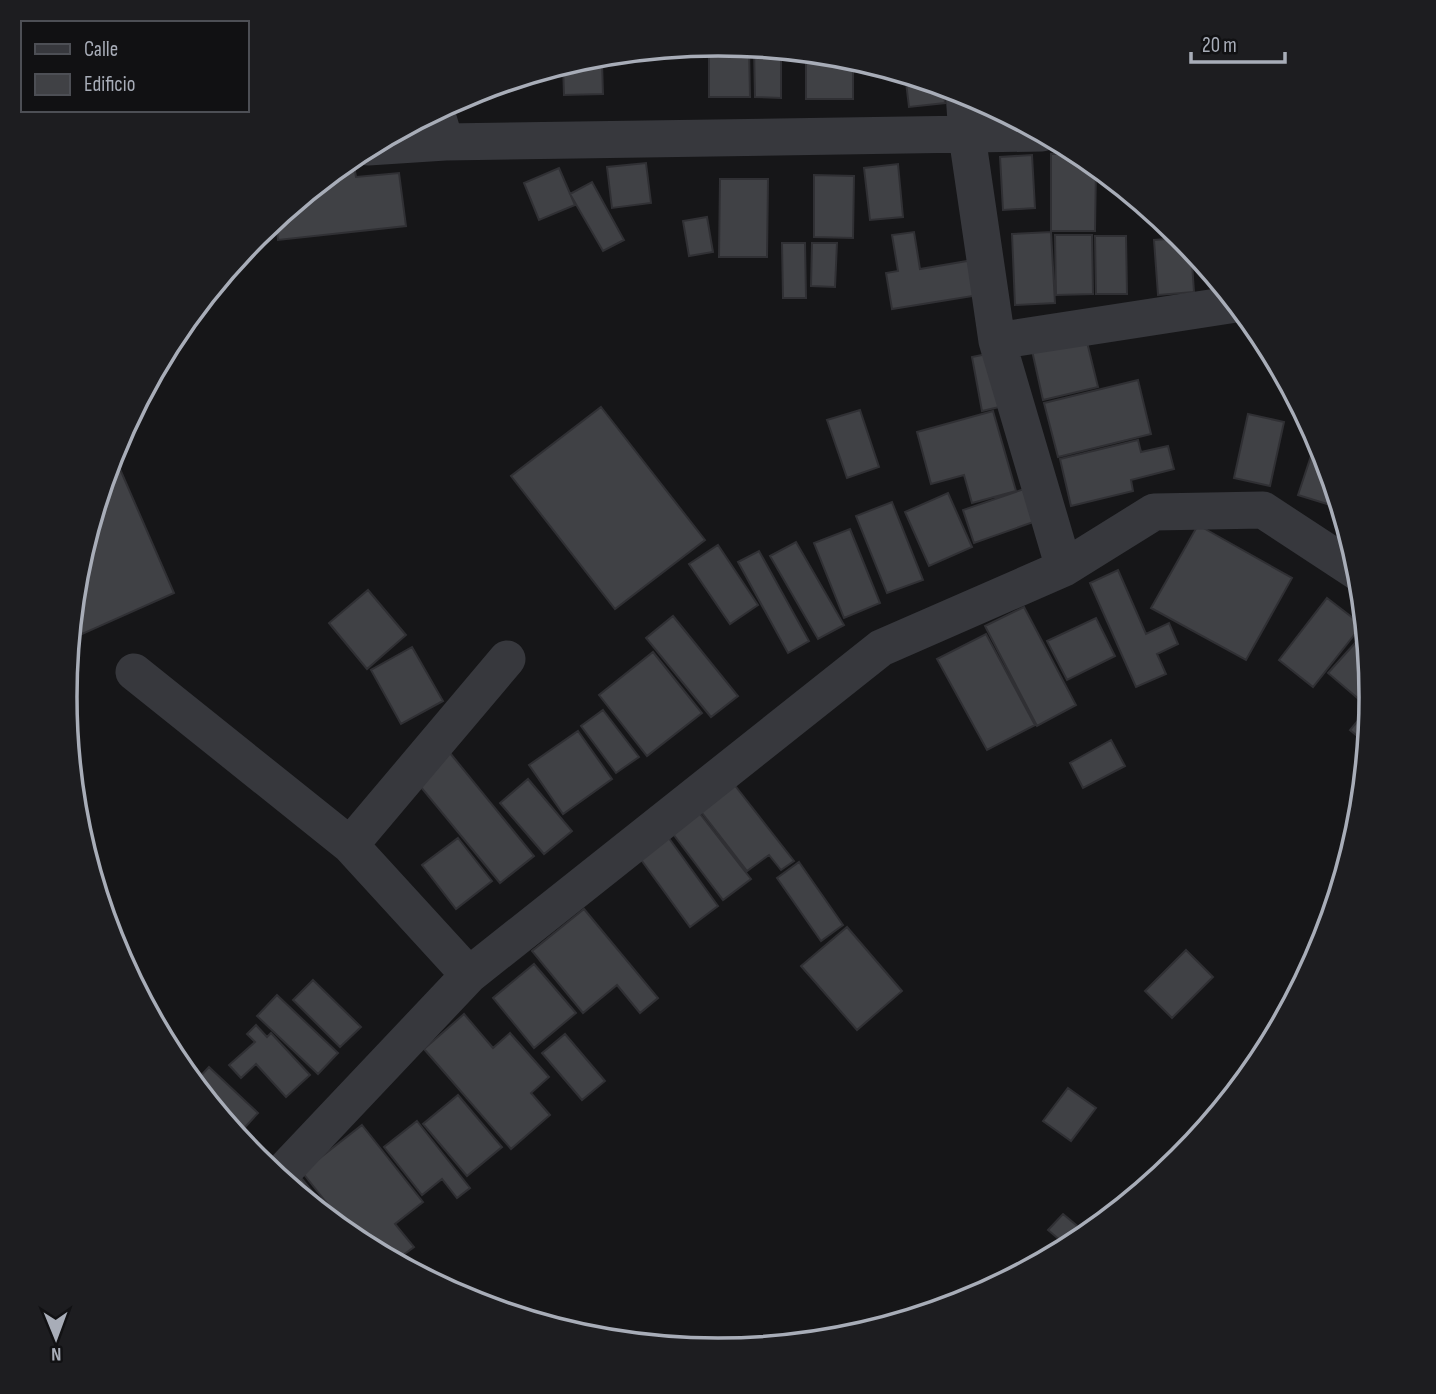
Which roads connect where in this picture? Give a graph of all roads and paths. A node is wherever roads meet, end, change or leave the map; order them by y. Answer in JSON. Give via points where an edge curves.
{"nodes":[{"id":1,"x":965,"y":106,"type":"edge"},
{"id":2,"x":440,"y":127,"type":"edge"},
{"id":3,"x":1023,"y":134,"type":"edge"},
{"id":4,"x":410,"y":135,"type":"edge"},
{"id":5,"x":967,"y":136,"type":"junction"},
{"id":6,"x":1226,"y":306,"type":"edge"},
{"id":7,"x":997,"y":341,"type":"junction"},
{"id":8,"x":1345,"y":564,"type":"edge"},
{"id":9,"x":1064,"y":568,"type":"junction"},
{"id":10,"x":508,"y":659,"type":"dead end"},
{"id":11,"x":134,"y":672,"type":"dead end"},
{"id":12,"x":350,"y":845,"type":"junction"},
{"id":13,"x":469,"y":975,"type":"junction"},
{"id":14,"x":285,"y":1169,"type":"edge"}],
"edges":[{"from":1,"to":5,"type":"street"},
{"from":2,"to":4,"type":"street"},
{"from":2,"to":5,"type":"street"},
{"from":3,"to":5,"type":"street"},
{"from":5,"to":7,"type":"street"},
{"from":6,"to":7,"type":"street"},
{"from":7,"to":9,"type":"street"},
{"from":8,"to":9,"type":"street","via":[[1263,510],[1154,512]]},
{"from":9,"to":13,"type":"street","via":[[881,649]]},
{"from":10,"to":12,"type":"street"},
{"from":11,"to":12,"type":"street"},
{"from":12,"to":13,"type":"street"},
{"from":13,"to":14,"type":"street"}]}
